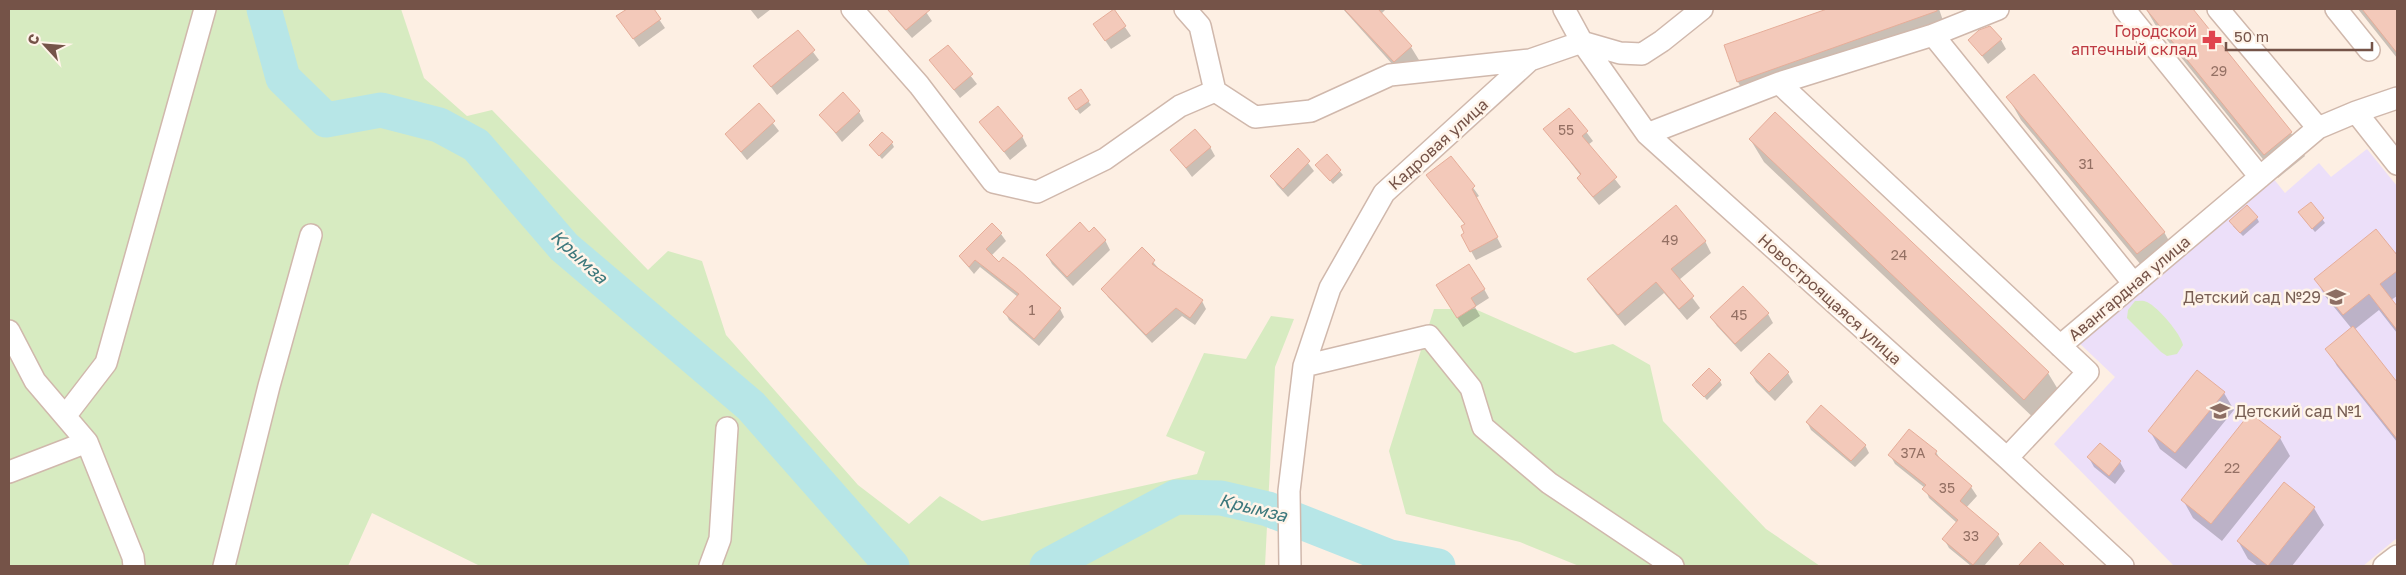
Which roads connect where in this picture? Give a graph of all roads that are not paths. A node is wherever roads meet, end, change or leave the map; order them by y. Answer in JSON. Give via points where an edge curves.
{"nodes":[{"id":1,"x":205,"y":9,"type":"edge"},
{"id":2,"x":852,"y":9,"type":"edge"},
{"id":3,"x":1185,"y":9,"type":"edge"},
{"id":4,"x":1564,"y":9,"type":"edge"},
{"id":5,"x":1702,"y":9,"type":"edge"},
{"id":6,"x":1998,"y":9,"type":"edge"},
{"id":7,"x":2124,"y":9,"type":"edge"},
{"id":8,"x":2218,"y":9,"type":"edge"},
{"id":9,"x":2336,"y":9,"type":"edge"},
{"id":10,"x":1933,"y":35,"type":"junction"},
{"id":11,"x":1582,"y":42,"type":"junction"},
{"id":12,"x":2369,"y":50,"type":"dead end"},
{"id":13,"x":1530,"y":60,"type":"junction"},
{"id":14,"x":1779,"y":83,"type":"junction"},
{"id":15,"x":1215,"y":91,"type":"junction"},
{"id":16,"x":2397,"y":98,"type":"edge"},
{"id":17,"x":2356,"y":112,"type":"junction"},
{"id":18,"x":2318,"y":128,"type":"junction"},
{"id":19,"x":1647,"y":134,"type":"junction"},
{"id":20,"x":2397,"y":164,"type":"edge"},
{"id":21,"x":2260,"y":177,"type":"junction"},
{"id":22,"x":312,"y":235,"type":"dead end"},
{"id":23,"x":2134,"y":284,"type":"junction"},
{"id":24,"x":9,"y":331,"type":"edge"},
{"id":25,"x":2060,"y":346,"type":"junction"},
{"id":26,"x":1304,"y":366,"type":"junction"},
{"id":27,"x":66,"y":415,"type":"junction"},
{"id":28,"x":727,"y":428,"type":"dead end"},
{"id":29,"x":87,"y":442,"type":"junction"},
{"id":30,"x":2007,"y":458,"type":"junction"},
{"id":31,"x":9,"y":472,"type":"edge"},
{"id":32,"x":2397,"y":556,"type":"edge"},
{"id":33,"x":134,"y":566,"type":"edge"},
{"id":34,"x":224,"y":566,"type":"edge"},
{"id":35,"x":710,"y":566,"type":"edge"},
{"id":36,"x":1290,"y":566,"type":"edge"},
{"id":37,"x":1673,"y":566,"type":"edge"},
{"id":38,"x":2123,"y":566,"type":"edge"},
{"id":39,"x":2384,"y":566,"type":"edge"}],
"edges":[{"from":1,"to":27,"type":"street","via":[[106,363]]},
{"from":2,"to":15,"type":"street","via":[[919,85],[993,182],[1037,192],[1105,159],[1180,106]]},
{"from":3,"to":15,"type":"street","via":[[1200,26]]},
{"from":4,"to":11,"type":"street","name":"Новостроящаяся улица"},
{"from":5,"to":11,"type":"street","via":[[1642,54],[1620,53]]},
{"from":6,"to":10,"type":"street"},
{"from":7,"to":21,"type":"street"},
{"from":8,"to":18,"type":"street"},
{"from":9,"to":12,"type":"street"},
{"from":10,"to":14,"type":"street"},
{"from":10,"to":23,"type":"street"},
{"from":11,"to":13,"type":"street","name":"Кадровая улица"},
{"from":11,"to":19,"type":"street","name":"Новостроящаяся улица"},
{"from":13,"to":15,"type":"street","via":[[1390,75],[1311,111],[1255,117]]},
{"from":13,"to":26,"type":"street","name":"Кадровая улица","via":[[1384,193],[1330,288]]},
{"from":14,"to":19,"type":"street"},
{"from":14,"to":25,"type":"street"},
{"from":16,"to":17,"type":"street","name":"Авангардная улица"},
{"from":17,"to":18,"type":"street","name":"Авангардная улица"},
{"from":17,"to":20,"type":"street"},
{"from":18,"to":21,"type":"street","name":"Авангардная улица"},
{"from":19,"to":30,"type":"street","name":"Новостроящаяся улица"},
{"from":21,"to":23,"type":"street","name":"Авангардная улица"},
{"from":22,"to":34,"type":"street","via":[[269,386]]},
{"from":23,"to":25,"type":"street","name":"Авангардная улица"},
{"from":24,"to":27,"type":"street","via":[[35,381]]},
{"from":25,"to":30,"type":"street","name":"Авангардная улица","via":[[2088,372]]},
{"from":26,"to":36,"type":"street","name":"Кадровая улица","via":[[1289,491]]},
{"from":26,"to":37,"type":"street","via":[[1429,336],[1471,388],[1483,427],[1549,483]]},
{"from":27,"to":29,"type":"street"},
{"from":28,"to":35,"type":"street","via":[[720,538]]},
{"from":29,"to":31,"type":"street"},
{"from":29,"to":33,"type":"street"},
{"from":30,"to":38,"type":"street","name":"Новостроящаяся улица"},
{"from":32,"to":39,"type":"street"}]}
